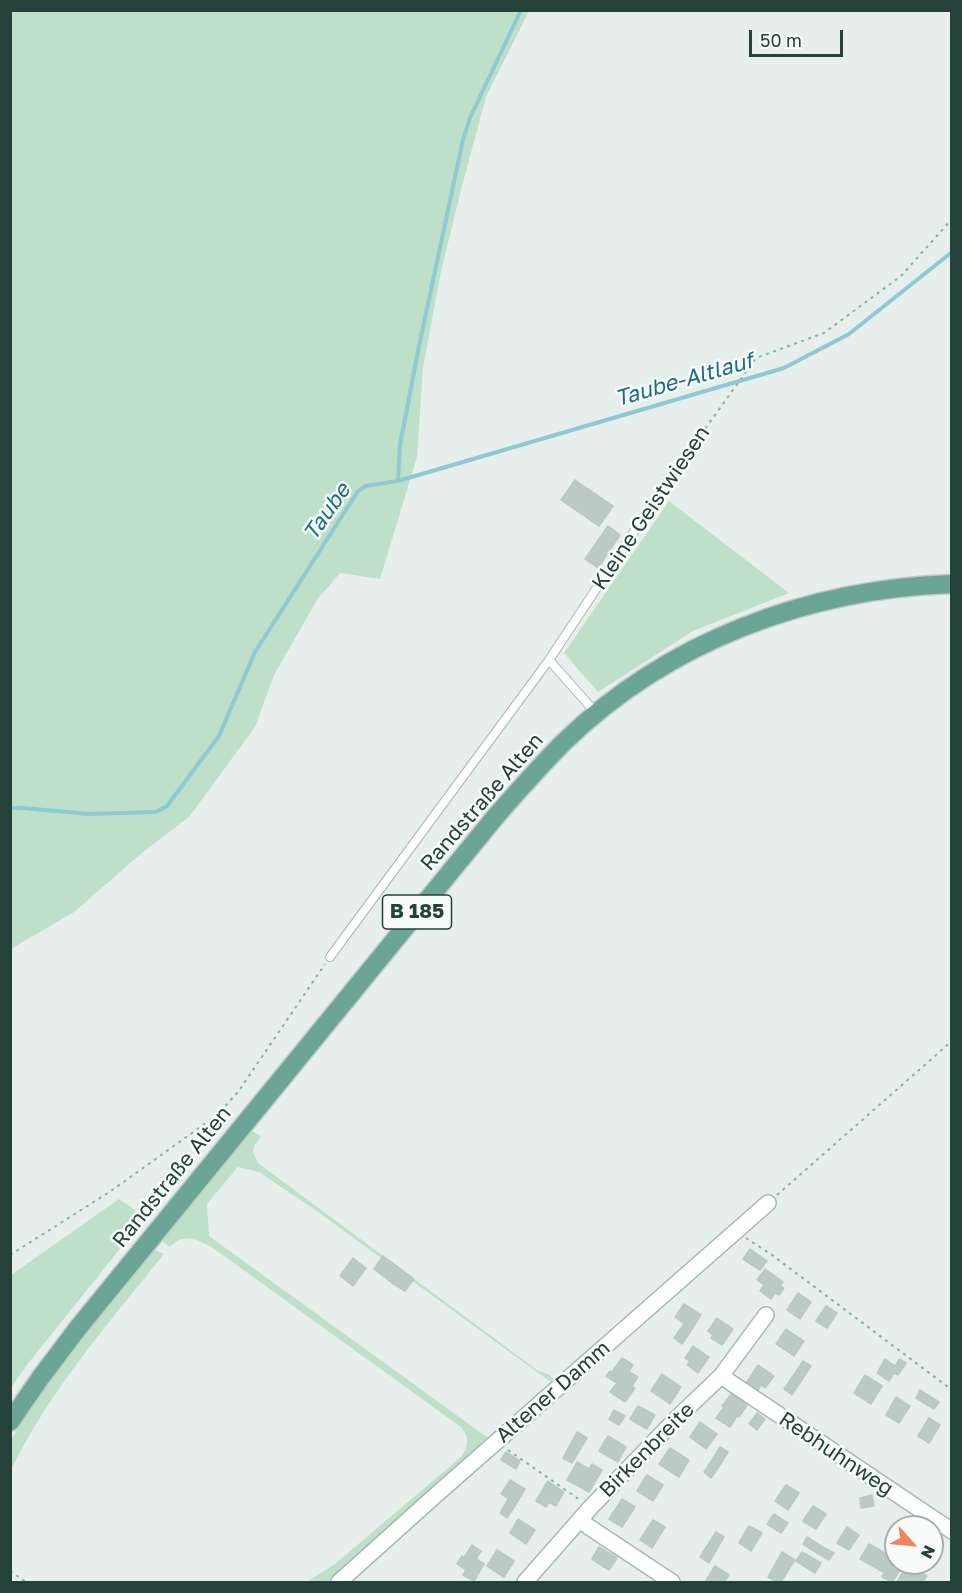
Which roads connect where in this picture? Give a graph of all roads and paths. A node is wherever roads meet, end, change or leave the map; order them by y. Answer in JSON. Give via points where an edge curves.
{"nodes":[{"id":1,"x":951,"y":219,"type":"edge"},
{"id":2,"x":674,"y":473,"type":"joint"},
{"id":3,"x":951,"y":584,"type":"edge"},
{"id":4,"x":549,"y":660,"type":"junction"},
{"id":5,"x":597,"y":714,"type":"junction"},
{"id":6,"x":330,"y":957,"type":"joint"},
{"id":7,"x":951,"y":1041,"type":"edge"},
{"id":8,"x":768,"y":1203,"type":"joint"},
{"id":9,"x":737,"y":1229,"type":"junction"},
{"id":10,"x":10,"y":1255,"type":"edge"},
{"id":11,"x":766,"y":1315,"type":"dead end"},
{"id":12,"x":721,"y":1376,"type":"junction"},
{"id":13,"x":951,"y":1389,"type":"edge"},
{"id":14,"x":10,"y":1422,"type":"edge"},
{"id":15,"x":498,"y":1440,"type":"junction"},
{"id":16,"x":591,"y":1507,"type":"junction"},
{"id":17,"x":580,"y":1519,"type":"junction"},
{"id":18,"x":951,"y":1531,"type":"edge"},
{"id":19,"x":10,"y":1571,"type":"edge"},
{"id":20,"x":26,"y":1582,"type":"edge"},
{"id":21,"x":339,"y":1582,"type":"edge"},
{"id":22,"x":525,"y":1582,"type":"edge"},
{"id":23,"x":672,"y":1582,"type":"edge"}],
"edges":[{"from":1,"to":2,"type":"path","name":"Kleine Geistwiesen","via":[[901,276],[824,333],[756,358]]},
{"from":2,"to":4,"type":"lane","name":"Kleine Geistwiesen"},
{"from":3,"to":5,"type":"main road","name":"Randstraße Alten","number":"B 185","via":[[908,586],[830,599],[762,619],[692,650]]},
{"from":4,"to":5,"type":"lane"},
{"from":4,"to":6,"type":"lane","name":"Kleine Geistwiesen"},
{"from":5,"to":14,"type":"main road","name":"Randstraße Alten","number":"B 185","via":[[526,782],[413,917],[78,1328]]},
{"from":6,"to":10,"type":"path","via":[[238,1092],[218,1115],[111,1191]]},
{"from":7,"to":8,"type":"path"},
{"from":8,"to":9,"type":"street","name":"Altener Damm"},
{"from":9,"to":13,"type":"path"},
{"from":9,"to":15,"type":"street","name":"Altener Damm"},
{"from":11,"to":12,"type":"street","name":"Birkenbreite"},
{"from":12,"to":16,"type":"street","name":"Birkenbreite"},
{"from":12,"to":18,"type":"street","name":"Rebhuhnweg"},
{"from":15,"to":16,"type":"path"},
{"from":15,"to":21,"type":"street","name":"Altener Damm"},
{"from":16,"to":17,"type":"street","name":"Birkenbreite"},
{"from":17,"to":22,"type":"street","name":"Birkenbreite"},
{"from":17,"to":23,"type":"street"},
{"from":19,"to":20,"type":"path"}]}
